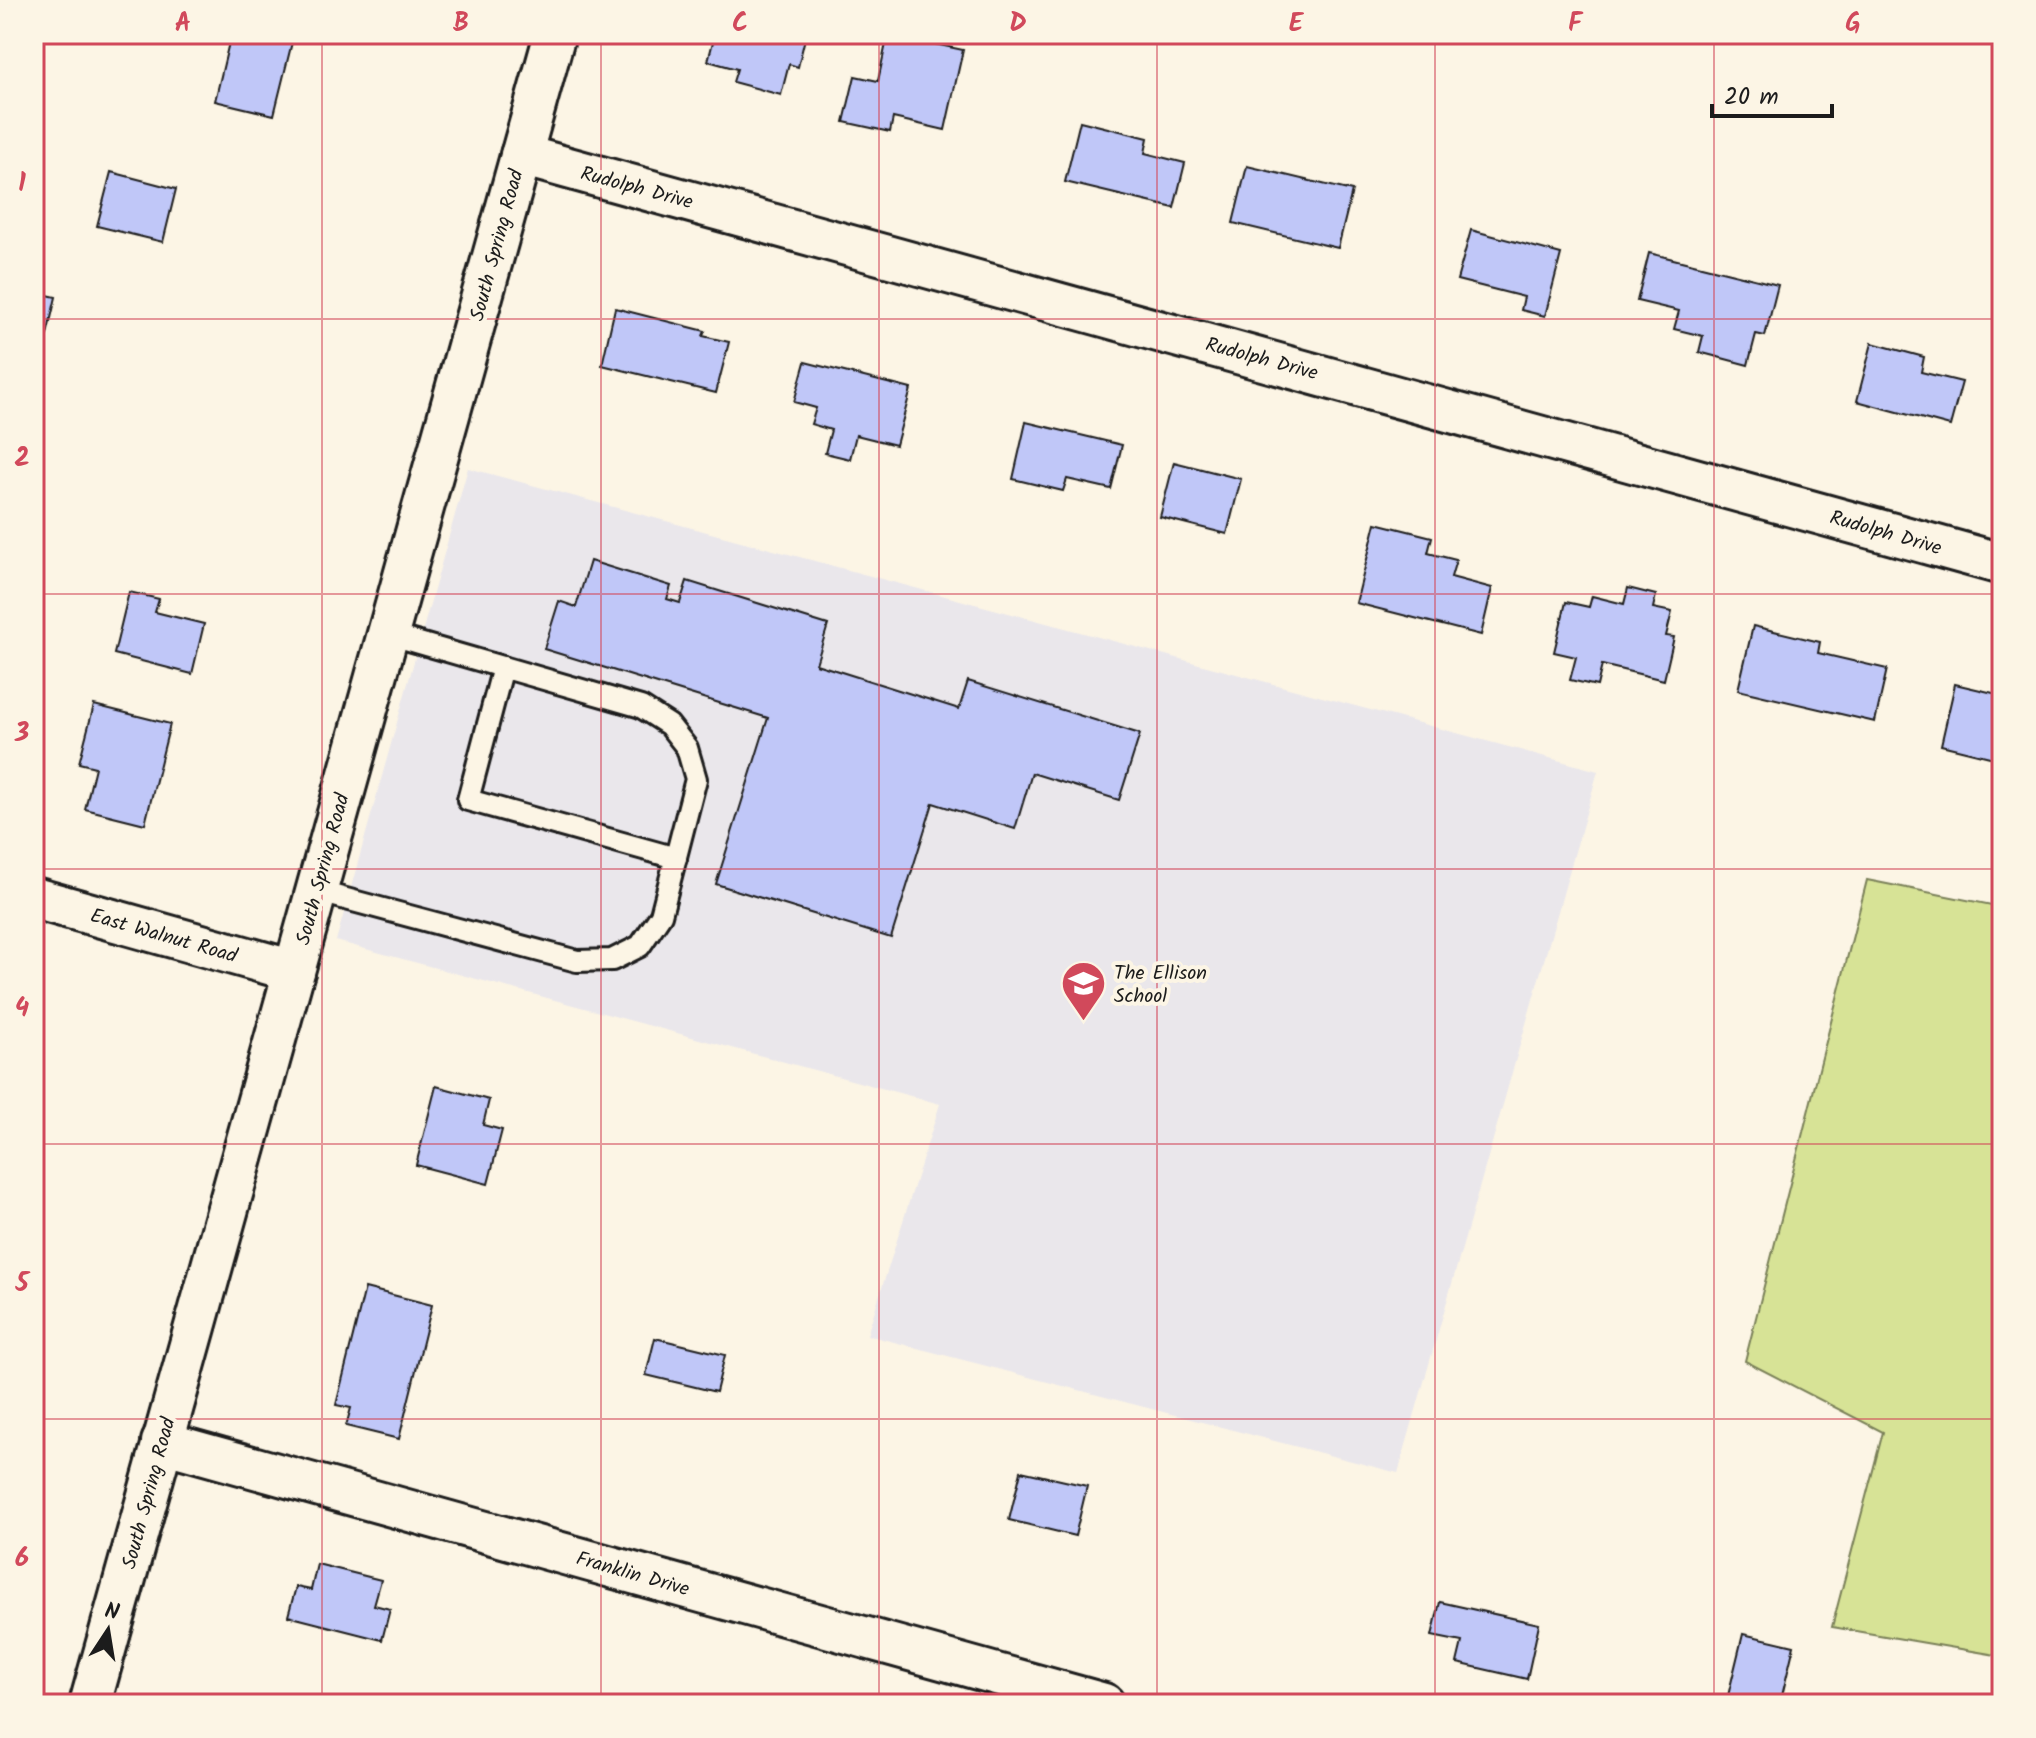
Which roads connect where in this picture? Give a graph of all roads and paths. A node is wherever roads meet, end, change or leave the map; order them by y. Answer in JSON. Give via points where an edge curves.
{"nodes":[{"id":1,"x":555,"y":34,"type":"edge"},
{"id":2,"x":521,"y":155,"type":"junction"},
{"id":3,"x":2002,"y":564,"type":"edge"},
{"id":4,"x":388,"y":634,"type":"junction"},
{"id":5,"x":503,"y":667,"type":"junction"},
{"id":6,"x":676,"y":858,"type":"junction"},
{"id":7,"x":316,"y":891,"type":"junction"},
{"id":8,"x":34,"y":898,"type":"edge"},
{"id":9,"x":294,"y":971,"type":"junction"},
{"id":10,"x":162,"y":1442,"type":"junction"},
{"id":11,"x":90,"y":1704,"type":"edge"},
{"id":12,"x":1104,"y":1704,"type":"edge"}],
"edges":[{"from":1,"to":2,"type":"street","name":"South Spring Road"},
{"from":2,"to":3,"type":"street","name":"Rudolph Drive"},
{"from":2,"to":4,"type":"street","name":"South Spring Road"},
{"from":4,"to":5,"type":"lane"},
{"from":4,"to":7,"type":"street","name":"South Spring Road"},
{"from":5,"to":6,"type":"lane","via":[[641,707],[669,725],[687,748],[696,779]]},
{"from":5,"to":6,"type":"lane","via":[[468,800]]},
{"from":6,"to":7,"type":"lane","via":[[661,915],[640,946],[612,960],[577,961]]},
{"from":7,"to":9,"type":"street","name":"South Spring Road"},
{"from":8,"to":9,"type":"street","name":"East Walnut Road"},
{"from":9,"to":10,"type":"street","name":"South Spring Road"},
{"from":10,"to":11,"type":"street","name":"South Spring Road"},
{"from":10,"to":12,"type":"street","name":"Franklin Drive"}]}
